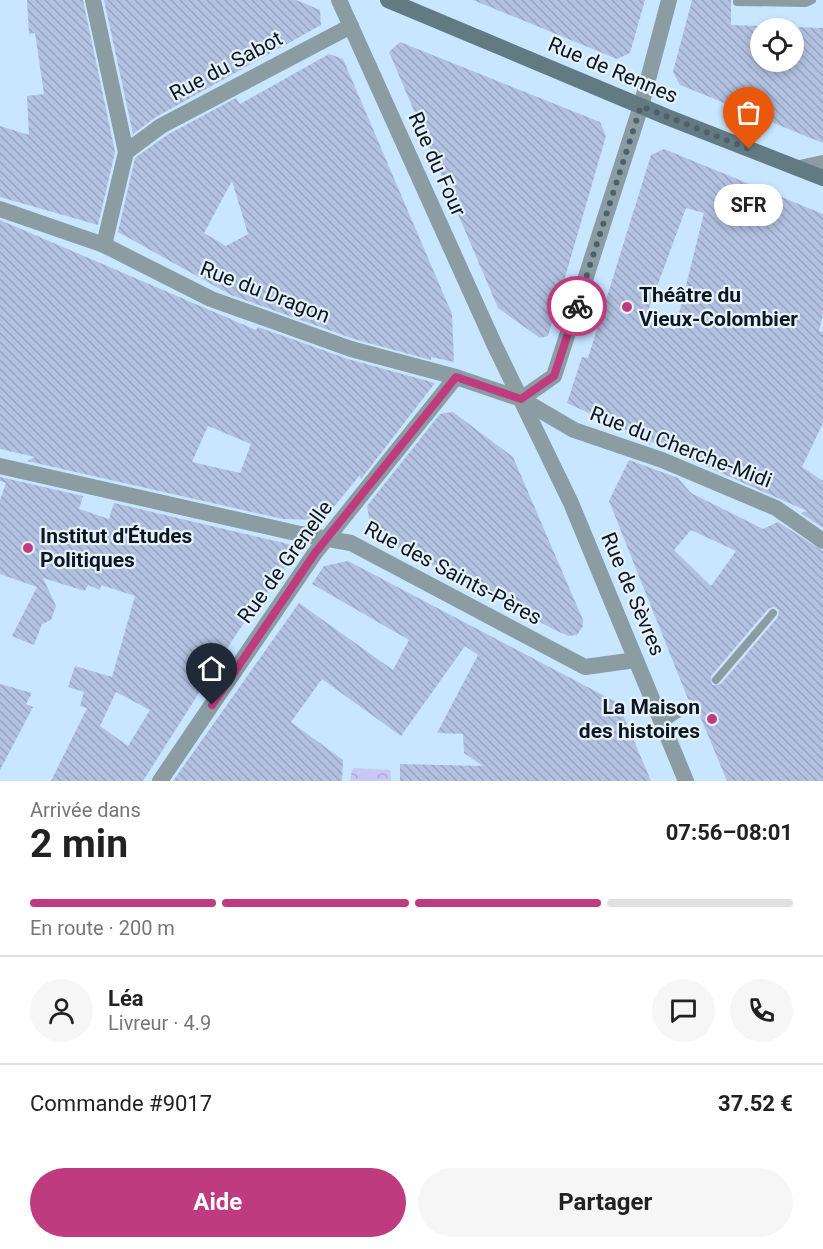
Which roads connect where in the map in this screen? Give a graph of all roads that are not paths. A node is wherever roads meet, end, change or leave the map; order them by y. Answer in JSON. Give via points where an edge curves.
{"nodes":[{"id":1,"x":93,"y":0,"type":"edge"},
{"id":2,"x":339,"y":0,"type":"edge"},
{"id":3,"x":388,"y":0,"type":"edge"},
{"id":4,"x":669,"y":0,"type":"edge"},
{"id":5,"x":812,"y":0,"type":"edge"},
{"id":6,"x":737,"y":2,"type":"dead end"},
{"id":7,"x":351,"y":26,"type":"junction"},
{"id":8,"x":641,"y":106,"type":"junction"},
{"id":9,"x":126,"y":152,"type":"junction"},
{"id":10,"x":823,"y":163,"type":"edge"},
{"id":11,"x":800,"y":168,"type":"junction"},
{"id":12,"x":823,"y":178,"type":"edge"},
{"id":13,"x":0,"y":209,"type":"edge"},
{"id":14,"x":104,"y":245,"type":"junction"},
{"id":15,"x":456,"y":377,"type":"junction"},
{"id":16,"x":521,"y":399,"type":"junction"},
{"id":17,"x":0,"y":466,"type":"edge"},
{"id":18,"x":327,"y":539,"type":"junction"},
{"id":19,"x":823,"y":541,"type":"edge"},
{"id":20,"x":773,"y":612,"type":"dead end"},
{"id":21,"x":636,"y":660,"type":"junction"},
{"id":22,"x":716,"y":680,"type":"dead end"},
{"id":23,"x":691,"y":705,"type":"dead end"},
{"id":24,"x":662,"y":725,"type":"junction"},
{"id":25,"x":160,"y":781,"type":"edge"},
{"id":26,"x":686,"y":781,"type":"edge"}],
"edges":[{"from":1,"to":9,"type":"street"},
{"from":2,"to":7,"type":"street","name":"Rue du Four"},
{"from":3,"to":8,"type":"main road","name":"Rue de Rennes"},
{"from":4,"to":8,"type":"street"},
{"from":5,"to":6,"type":"lane"},
{"from":7,"to":9,"type":"street","name":"Rue du Sabot","via":[[161,126]]},
{"from":7,"to":16,"type":"street","name":"Rue du Four"},
{"from":8,"to":11,"type":"main road","name":"Rue de Rennes"},
{"from":8,"to":16,"type":"street","via":[[554,376]]},
{"from":9,"to":14,"type":"street"},
{"from":10,"to":11,"type":"street"},
{"from":11,"to":12,"type":"main road","name":"Rue de Rennes"},
{"from":13,"to":14,"type":"street","name":"Rue du Dragon"},
{"from":14,"to":15,"type":"street","name":"Rue du Dragon","via":[[210,298],[351,349]]},
{"from":15,"to":16,"type":"street","name":"Rue du Dragon"},
{"from":15,"to":18,"type":"street","name":"Rue de Grenelle"},
{"from":16,"to":19,"type":"street","name":"Rue du Cherche-Midi","via":[[574,430],[662,460],[776,508]]},
{"from":16,"to":21,"type":"street","name":"Rue de Sèvres","via":[[571,503]]},
{"from":17,"to":18,"type":"street","name":"Rue des Saints-Pères"},
{"from":18,"to":21,"type":"street","name":"Rue des Saints-Pères","via":[[351,543],[585,668]]},
{"from":18,"to":25,"type":"street","name":"Rue de Grenelle"},
{"from":20,"to":22,"type":"lane"},
{"from":21,"to":24,"type":"street","name":"Rue de Sèvres"},
{"from":23,"to":24,"type":"lane"},
{"from":24,"to":26,"type":"street","name":"Rue de Sèvres"}]}
